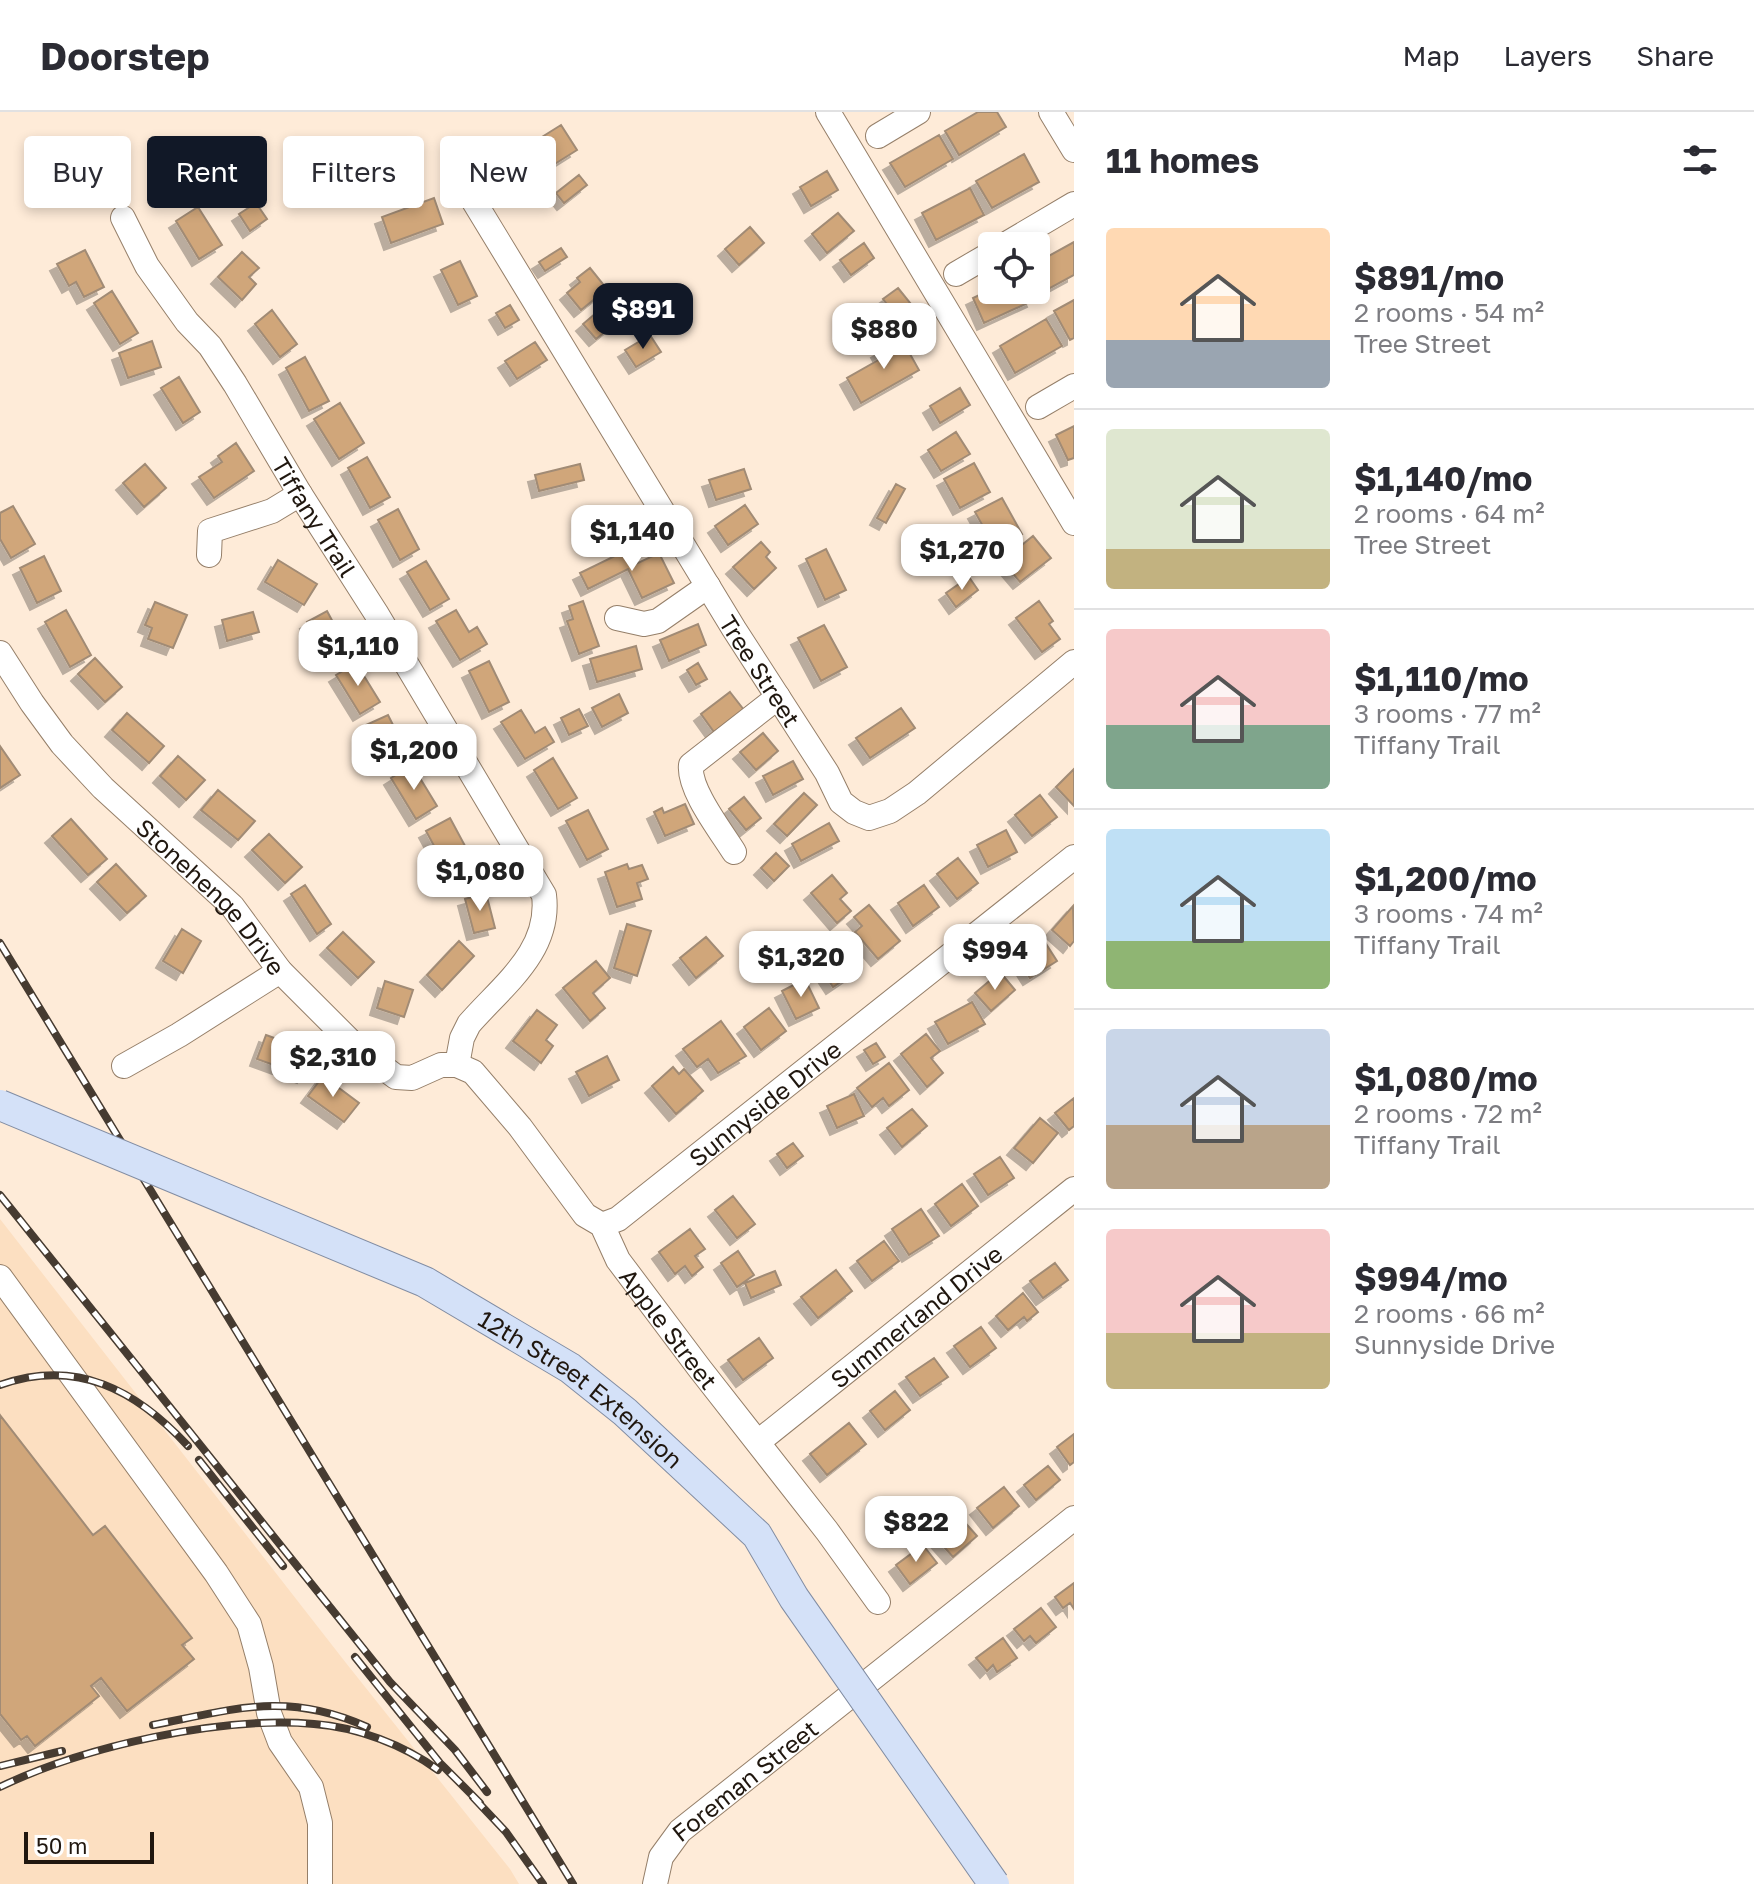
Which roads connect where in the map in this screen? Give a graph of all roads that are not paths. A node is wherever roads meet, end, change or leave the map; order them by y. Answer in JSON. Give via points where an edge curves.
{"nodes":[{"id":1,"x":828,"y":112,"type":"edge"},
{"id":2,"x":918,"y":112,"type":"edge"},
{"id":3,"x":1051,"y":112,"type":"edge"},
{"id":4,"x":878,"y":136,"type":"dead end"},
{"id":5,"x":1074,"y":150,"type":"edge"},
{"id":6,"x":1074,"y":204,"type":"edge"},
{"id":7,"x":478,"y":208,"type":"edge"},
{"id":8,"x":123,"y":218,"type":"dead end"},
{"id":9,"x":1027,"y":232,"type":"edge"},
{"id":10,"x":978,"y":261,"type":"edge"},
{"id":11,"x":956,"y":274,"type":"dead end"},
{"id":12,"x":1074,"y":386,"type":"edge"},
{"id":13,"x":1038,"y":407,"type":"dead end"},
{"id":14,"x":300,"y":494,"type":"junction"},
{"id":15,"x":1074,"y":523,"type":"edge"},
{"id":16,"x":209,"y":555,"type":"dead end"},
{"id":17,"x":708,"y":586,"type":"junction"},
{"id":18,"x":617,"y":618,"type":"dead end"},
{"id":19,"x":0,"y":653,"type":"edge"},
{"id":20,"x":1074,"y":662,"type":"edge"},
{"id":21,"x":778,"y":697,"type":"junction"},
{"id":22,"x":734,"y":852,"type":"dead end"},
{"id":23,"x":1074,"y":857,"type":"edge"},
{"id":24,"x":280,"y":971,"type":"junction"},
{"id":25,"x":457,"y":1065,"type":"junction"},
{"id":26,"x":124,"y":1066,"type":"dead end"},
{"id":27,"x":0,"y":1105,"type":"edge"},
{"id":28,"x":1074,"y":1189,"type":"edge"},
{"id":29,"x":602,"y":1225,"type":"junction"},
{"id":30,"x":0,"y":1277,"type":"edge"},
{"id":31,"x":758,"y":1442,"type":"junction"},
{"id":32,"x":1074,"y":1518,"type":"edge"},
{"id":33,"x":878,"y":1602,"type":"dead end"},
{"id":34,"x":856,"y":1688,"type":"junction"},
{"id":35,"x":320,"y":1884,"type":"edge"},
{"id":36,"x":655,"y":1884,"type":"edge"},
{"id":37,"x":994,"y":1884,"type":"edge"}],
"edges":[{"from":1,"to":15,"type":"street"},
{"from":2,"to":4,"type":"street"},
{"from":3,"to":5,"type":"street"},
{"from":6,"to":9,"type":"street"},
{"from":7,"to":17,"type":"street","name":"Tree Street"},
{"from":8,"to":14,"type":"street","name":"Tiffany Trail","via":[[147,266],[210,346]]},
{"from":10,"to":11,"type":"street"},
{"from":12,"to":13,"type":"street"},
{"from":14,"to":16,"type":"street","via":[[272,511],[210,531]]},
{"from":14,"to":25,"type":"street","name":"Tiffany Trail","via":[[544,895],[544,927],[537,946],[469,1024]]},
{"from":17,"to":18,"type":"street","via":[[658,621],[644,624]]},
{"from":17,"to":21,"type":"street","name":"Tree Street"},
{"from":19,"to":24,"type":"street","name":"Stonehenge Drive","via":[[62,744],[232,906]]},
{"from":20,"to":21,"type":"street","name":"Tree Street","via":[[917,793],[869,818],[841,802]]},
{"from":21,"to":22,"type":"street","via":[[691,765],[698,794]]},
{"from":23,"to":29,"type":"street","name":"Sunnyside Drive","via":[[618,1219]]},
{"from":24,"to":25,"type":"street","name":"Stonehenge Drive","via":[[357,1048],[396,1077],[412,1078],[441,1065]]},
{"from":24,"to":26,"type":"street"},
{"from":25,"to":29,"type":"street","name":"Apple Street","via":[[473,1072],[497,1097],[585,1215]]},
{"from":27,"to":34,"type":"main road","name":"12th Street Extension","bridge":true,"via":[[425,1282],[570,1368],[757,1535]]},
{"from":28,"to":31,"type":"street","name":"Summerland Drive"},
{"from":29,"to":31,"type":"street","name":"Apple Street","via":[[618,1260]]},
{"from":30,"to":35,"type":"street","via":[[249,1624],[276,1733],[311,1787],[320,1823]]},
{"from":31,"to":33,"type":"street","name":"Apple Street"},
{"from":32,"to":34,"type":"street","name":"Foreman Street"},
{"from":34,"to":36,"type":"street","name":"Foreman Street","via":[[680,1831],[661,1857]]},
{"from":34,"to":37,"type":"main road","name":"12th Street Extension","bridge":true}]}
